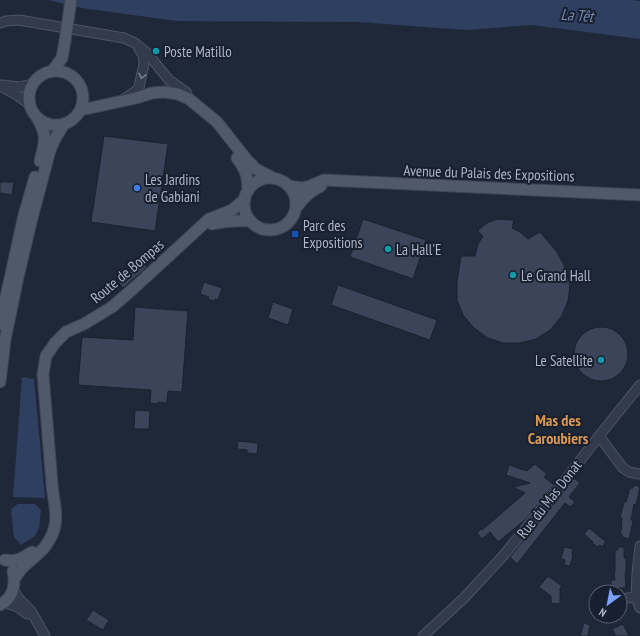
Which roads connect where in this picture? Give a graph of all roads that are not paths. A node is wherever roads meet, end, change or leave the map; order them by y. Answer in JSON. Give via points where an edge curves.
{"nodes":[{"id":1,"x":71,"y":0,"type":"edge"},
{"id":2,"x":0,"y":23,"type":"edge"},
{"id":3,"x":135,"y":43,"type":"junction"},
{"id":4,"x":62,"y":58,"type":"junction"},
{"id":5,"x":53,"y":70,"type":"junction"},
{"id":6,"x":71,"y":75,"type":"junction"},
{"id":7,"x":32,"y":84,"type":"junction"},
{"id":8,"x":0,"y":85,"type":"edge"},
{"id":9,"x":83,"y":90,"type":"junction"},
{"id":10,"x":189,"y":99,"type":"junction"},
{"id":11,"x":118,"y":102,"type":"junction"},
{"id":12,"x":30,"y":104,"type":"junction"},
{"id":13,"x":200,"y":107,"type":"junction"},
{"id":14,"x":81,"y":110,"type":"junction"},
{"id":15,"x":36,"y":116,"type":"junction"},
{"id":16,"x":64,"y":124,"type":"junction"},
{"id":17,"x":272,"y":178,"type":"junction"},
{"id":18,"x":337,"y":181,"type":"junction"},
{"id":19,"x":289,"y":186,"type":"junction"},
{"id":20,"x":246,"y":195,"type":"junction"},
{"id":21,"x":640,"y":195,"type":"edge"},
{"id":22,"x":296,"y":208,"type":"junction"},
{"id":23,"x":251,"y":221,"type":"junction"},
{"id":24,"x":197,"y":231,"type":"junction"},
{"id":25,"x":0,"y":324,"type":"edge"},
{"id":26,"x":0,"y":382,"type":"edge"},
{"id":27,"x":640,"y":385,"type":"edge"},
{"id":28,"x":599,"y":436,"type":"junction"},
{"id":29,"x":640,"y":474,"type":"edge"},
{"id":30,"x":52,"y":486,"type":"junction"},
{"id":31,"x":640,"y":546,"type":"edge"},
{"id":32,"x":2,"y":559,"type":"edge"},
{"id":33,"x":14,"y":584,"type":"junction"},
{"id":34,"x":636,"y":597,"type":"junction"},
{"id":35,"x":628,"y":598,"type":"edge"},
{"id":36,"x":1,"y":604,"type":"edge"},
{"id":37,"x":640,"y":608,"type":"edge"},
{"id":38,"x":37,"y":622,"type":"junction"},
{"id":39,"x":44,"y":636,"type":"edge"},
{"id":40,"x":423,"y":636,"type":"edge"}],
"edges":[{"from":1,"to":4,"type":"main road","bridge":true},
{"from":2,"to":3,"type":"street","via":[[19,20],[124,38]]},
{"from":3,"to":10,"type":"street","via":[[147,53],[169,80],[186,92]]},
{"from":3,"to":11,"type":"street","one_way":true,"via":[[143,55],[144,64],[139,87]]},
{"from":4,"to":5,"type":"main road"},
{"from":4,"to":6,"type":"main road"},
{"from":5,"to":6,"type":"main road"},
{"from":5,"to":7,"type":"main road","via":[[44,73]]},
{"from":6,"to":9,"type":"main road"},
{"from":7,"to":8,"type":"street","via":[[19,87]]},
{"from":7,"to":12,"type":"main road"},
{"from":8,"to":12,"type":"street"},
{"from":9,"to":11,"type":"main road","via":[[95,99]]},
{"from":9,"to":14,"type":"main road"},
{"from":10,"to":11,"type":"main road","via":[[164,92]]},
{"from":10,"to":13,"type":"main road"},
{"from":11,"to":14,"type":"main road"},
{"from":12,"to":15,"type":"main road"},
{"from":13,"to":17,"type":"main road","via":[[217,122],[256,170]]},
{"from":13,"to":20,"type":"main road","via":[[244,168],[247,175]]},
{"from":14,"to":16,"type":"main road","via":[[71,121]]},
{"from":15,"to":16,"type":"main road","via":[[49,124]]},
{"from":15,"to":25,"type":"main road","via":[[45,135],[43,149],[24,215]]},
{"from":16,"to":26,"type":"main road","via":[[50,150],[32,218],[13,301]]},
{"from":17,"to":19,"type":"main road","via":[[281,180]]},
{"from":17,"to":20,"type":"main road","via":[[258,181]]},
{"from":18,"to":19,"type":"main road","name":"Avenue du Palais des Expositions","via":[[324,180],[301,188]]},
{"from":18,"to":21,"type":"main road","name":"Avenue du Palais des Expositions"},
{"from":18,"to":22,"type":"main road","name":"Avenue du Palais des Expositions","via":[[312,191]]},
{"from":19,"to":22,"type":"main road","via":[[294,192]]},
{"from":20,"to":23,"type":"main road","via":[[245,207]]},
{"from":20,"to":24,"type":"main road","name":"Route de Bompas","via":[[232,210],[209,219]]},
{"from":22,"to":23,"type":"main road","via":[[291,220],[280,228],[263,229]]},
{"from":23,"to":24,"type":"main road","name":"Route de Bompas","via":[[225,221]]},
{"from":24,"to":30,"type":"main road","name":"Route de Bompas","via":[[112,307],[66,332],[46,356],[43,374]]},
{"from":27,"to":28,"type":"street","name":"Rue du Mas Donat"},
{"from":28,"to":29,"type":"street","via":[[623,468]]},
{"from":28,"to":40,"type":"street","name":"Rue du Mas Donat","via":[[503,556],[464,598]]},
{"from":30,"to":32,"type":"main road","name":"Route de Bompas","via":[[50,522],[41,543],[21,558],[12,561]]},
{"from":30,"to":33,"type":"main road","name":"Route de Bompas","via":[[56,523],[52,534],[45,547],[17,572]]},
{"from":31,"to":34,"type":"street"},
{"from":32,"to":33,"type":"main road","via":[[10,565]]},
{"from":33,"to":36,"type":"main road","name":"Route de Bompas","via":[[10,597]]},
{"from":33,"to":38,"type":"street","via":[[18,598],[31,611]]},
{"from":34,"to":35,"type":"street"},
{"from":34,"to":37,"type":"street"},
{"from":36,"to":38,"type":"street","via":[[13,604]]},
{"from":38,"to":39,"type":"street"}]}
